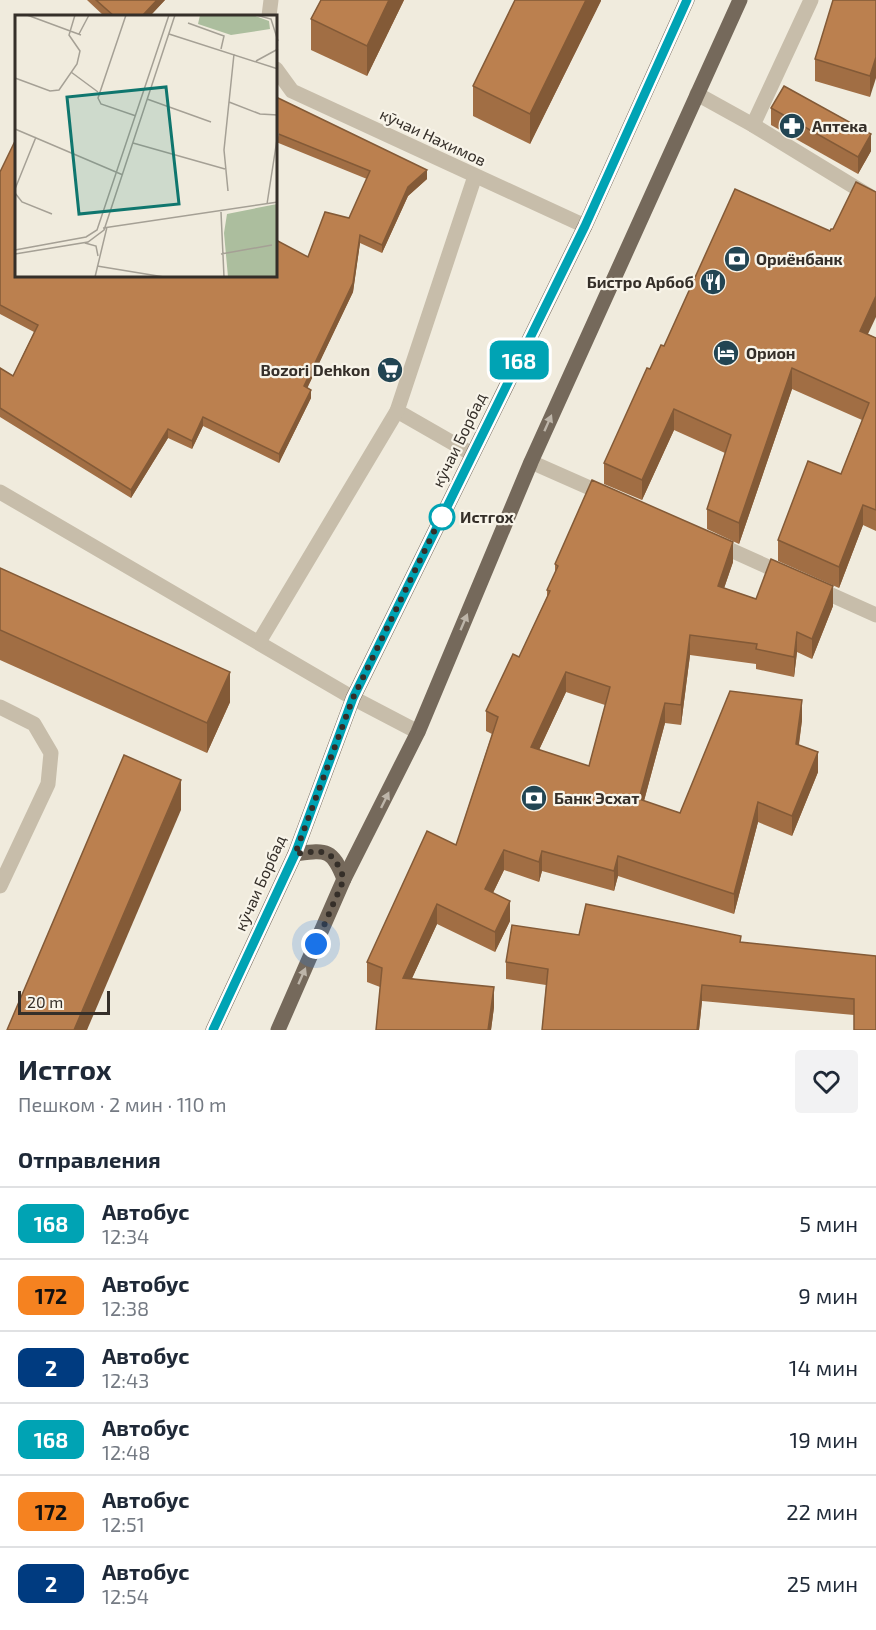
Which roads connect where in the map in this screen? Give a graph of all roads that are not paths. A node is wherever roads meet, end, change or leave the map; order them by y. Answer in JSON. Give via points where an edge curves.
{"nodes":[{"id":1,"x":271,"y":0,"type":"edge"},
{"id":2,"x":687,"y":0,"type":"edge"},
{"id":3,"x":740,"y":0,"type":"edge"},
{"id":4,"x":811,"y":0,"type":"edge"},
{"id":5,"x":269,"y":15,"type":"edge"},
{"id":6,"x":278,"y":72,"type":"edge"},
{"id":7,"x":697,"y":94,"type":"junction"},
{"id":8,"x":753,"y":125,"type":"junction"},
{"id":9,"x":475,"y":176,"type":"junction"},
{"id":10,"x":876,"y":200,"type":"edge"},
{"id":11,"x":585,"y":226,"type":"junction"},
{"id":12,"x":397,"y":411,"type":"junction"},
{"id":13,"x":472,"y":454,"type":"junction"},
{"id":14,"x":531,"y":462,"type":"junction"},
{"id":15,"x":0,"y":492,"type":"edge"},
{"id":16,"x":617,"y":500,"type":"edge"},
{"id":17,"x":703,"y":538,"type":"edge"},
{"id":18,"x":876,"y":615,"type":"edge"},
{"id":19,"x":259,"y":642,"type":"junction"},
{"id":20,"x":353,"y":698,"type":"junction"},
{"id":21,"x":0,"y":707,"type":"edge"},
{"id":22,"x":418,"y":732,"type":"junction"},
{"id":23,"x":295,"y":854,"type":"junction"},
{"id":24,"x":344,"y":879,"type":"junction"},
{"id":25,"x":0,"y":886,"type":"edge"},
{"id":26,"x":213,"y":1030,"type":"edge"},
{"id":27,"x":278,"y":1030,"type":"edge"}],
"edges":[{"from":1,"to":5,"type":"street"},
{"from":2,"to":11,"type":"main road","name":"кӯчаи Борбад"},
{"from":3,"to":7,"type":"main road"},
{"from":4,"to":8,"type":"street"},
{"from":6,"to":9,"type":"street","name":"кӯчаи Нахимов","via":[[292,91]]},
{"from":7,"to":8,"type":"street"},
{"from":14,"to":7,"type":"main road","one_way":true},
{"from":8,"to":10,"type":"street"},
{"from":9,"to":11,"type":"street","name":"кӯчаи Нахимов"},
{"from":9,"to":12,"type":"street"},
{"from":11,"to":13,"type":"main road","name":"кӯчаи Борбад"},
{"from":12,"to":13,"type":"street"},
{"from":12,"to":19,"type":"street"},
{"from":13,"to":20,"type":"main road","name":"кӯчаи Борбад"},
{"from":14,"to":16,"type":"street"},
{"from":22,"to":14,"type":"main road","one_way":true},
{"from":15,"to":19,"type":"street"},
{"from":17,"to":18,"type":"street"},
{"from":19,"to":20,"type":"street"},
{"from":20,"to":22,"type":"street"},
{"from":20,"to":23,"type":"main road","name":"кӯчаи Борбад"},
{"from":21,"to":25,"type":"street","via":[[34,724],[51,753],[48,784]]},
{"from":24,"to":22,"type":"main road","one_way":true},
{"from":23,"to":24,"type":"main road","via":[[325,853],[336,859]]},
{"from":23,"to":26,"type":"main road","name":"кӯчаи Борбад"},
{"from":27,"to":24,"type":"main road","one_way":true}]}
